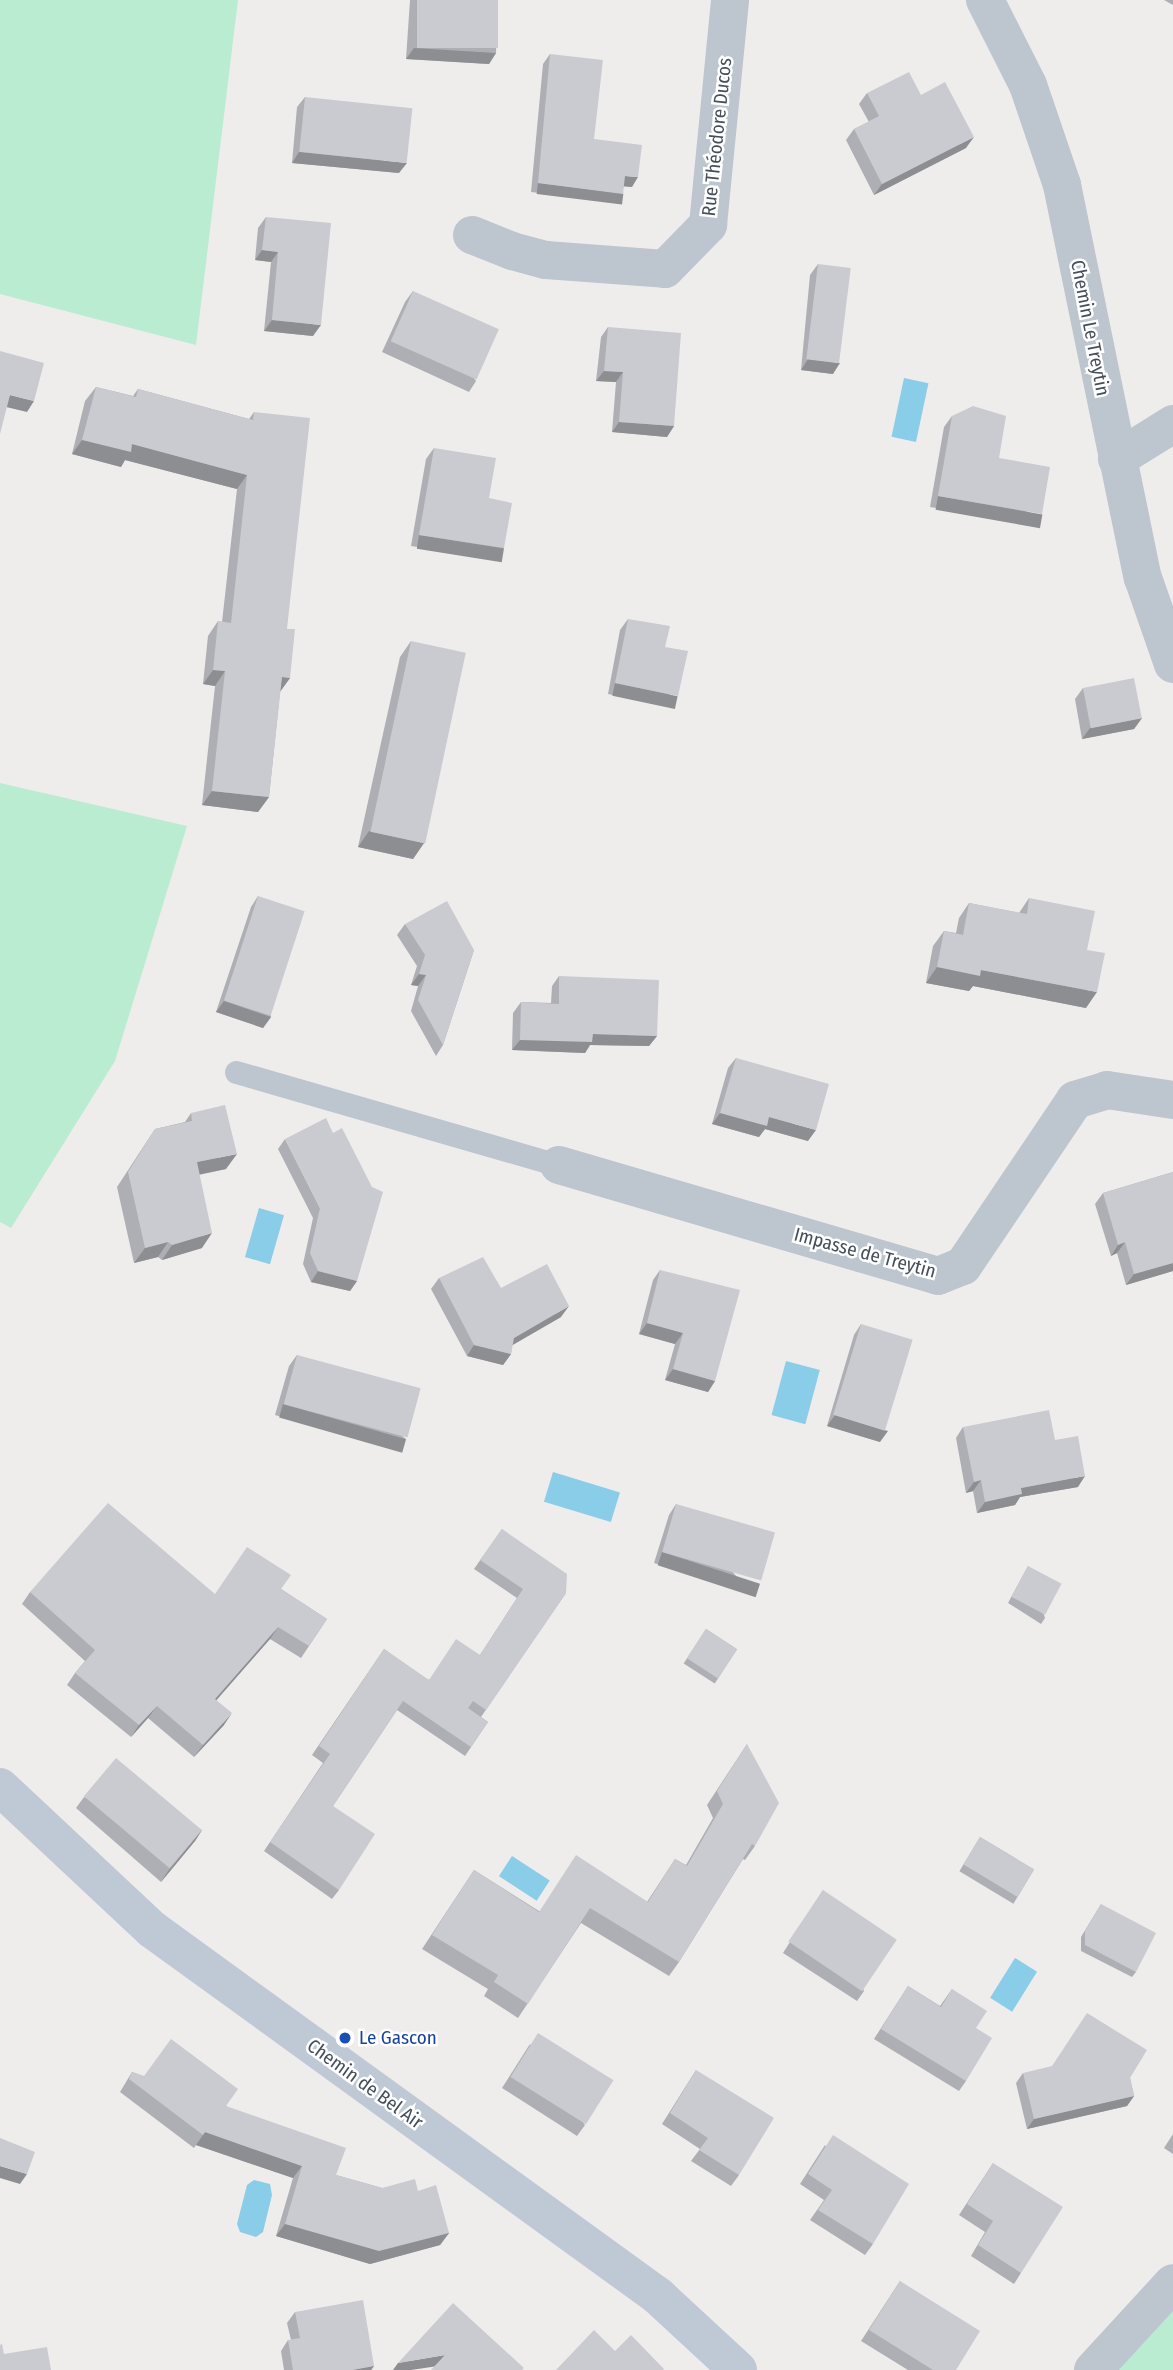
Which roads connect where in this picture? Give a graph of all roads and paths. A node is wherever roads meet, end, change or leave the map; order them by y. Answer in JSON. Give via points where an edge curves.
{"nodes":[{"id":1,"x":730,"y":0,"type":"edge"},
{"id":2,"x":985,"y":0,"type":"edge"},
{"id":3,"x":472,"y":235,"type":"dead end"},
{"id":4,"x":1173,"y":425,"type":"edge"},
{"id":5,"x":1117,"y":459,"type":"junction"},
{"id":6,"x":1173,"y":664,"type":"edge"},
{"id":7,"x":236,"y":1072,"type":"dead end"},
{"id":8,"x":1173,"y":1100,"type":"edge"},
{"id":9,"x":559,"y":1165,"type":"joint"},
{"id":10,"x":0,"y":1787,"type":"edge"},
{"id":11,"x":1173,"y":2283,"type":"edge"},
{"id":12,"x":738,"y":2370,"type":"edge"},
{"id":13,"x":1093,"y":2370,"type":"edge"}],
"edges":[{"from":1,"to":3,"type":"street","name":"Rue Théodore Ducos","via":[[708,225],[665,270],[546,260]]},
{"from":2,"to":5,"type":"street","name":"Chemin Le Treytin","via":[[1028,85],[1062,185]]},
{"from":4,"to":5,"type":"street"},
{"from":5,"to":6,"type":"street","name":"Chemin Le Treytin","via":[[1143,578]]},
{"from":7,"to":9,"type":"lane"},
{"from":8,"to":9,"type":"street","name":"Impasse de Treytin","via":[[1107,1090],[1075,1100],[963,1266],[939,1276]]},
{"from":10,"to":12,"type":"street","name":"Chemin de Bel Air","via":[[153,1930],[658,2296]]},
{"from":11,"to":13,"type":"street"}]}
